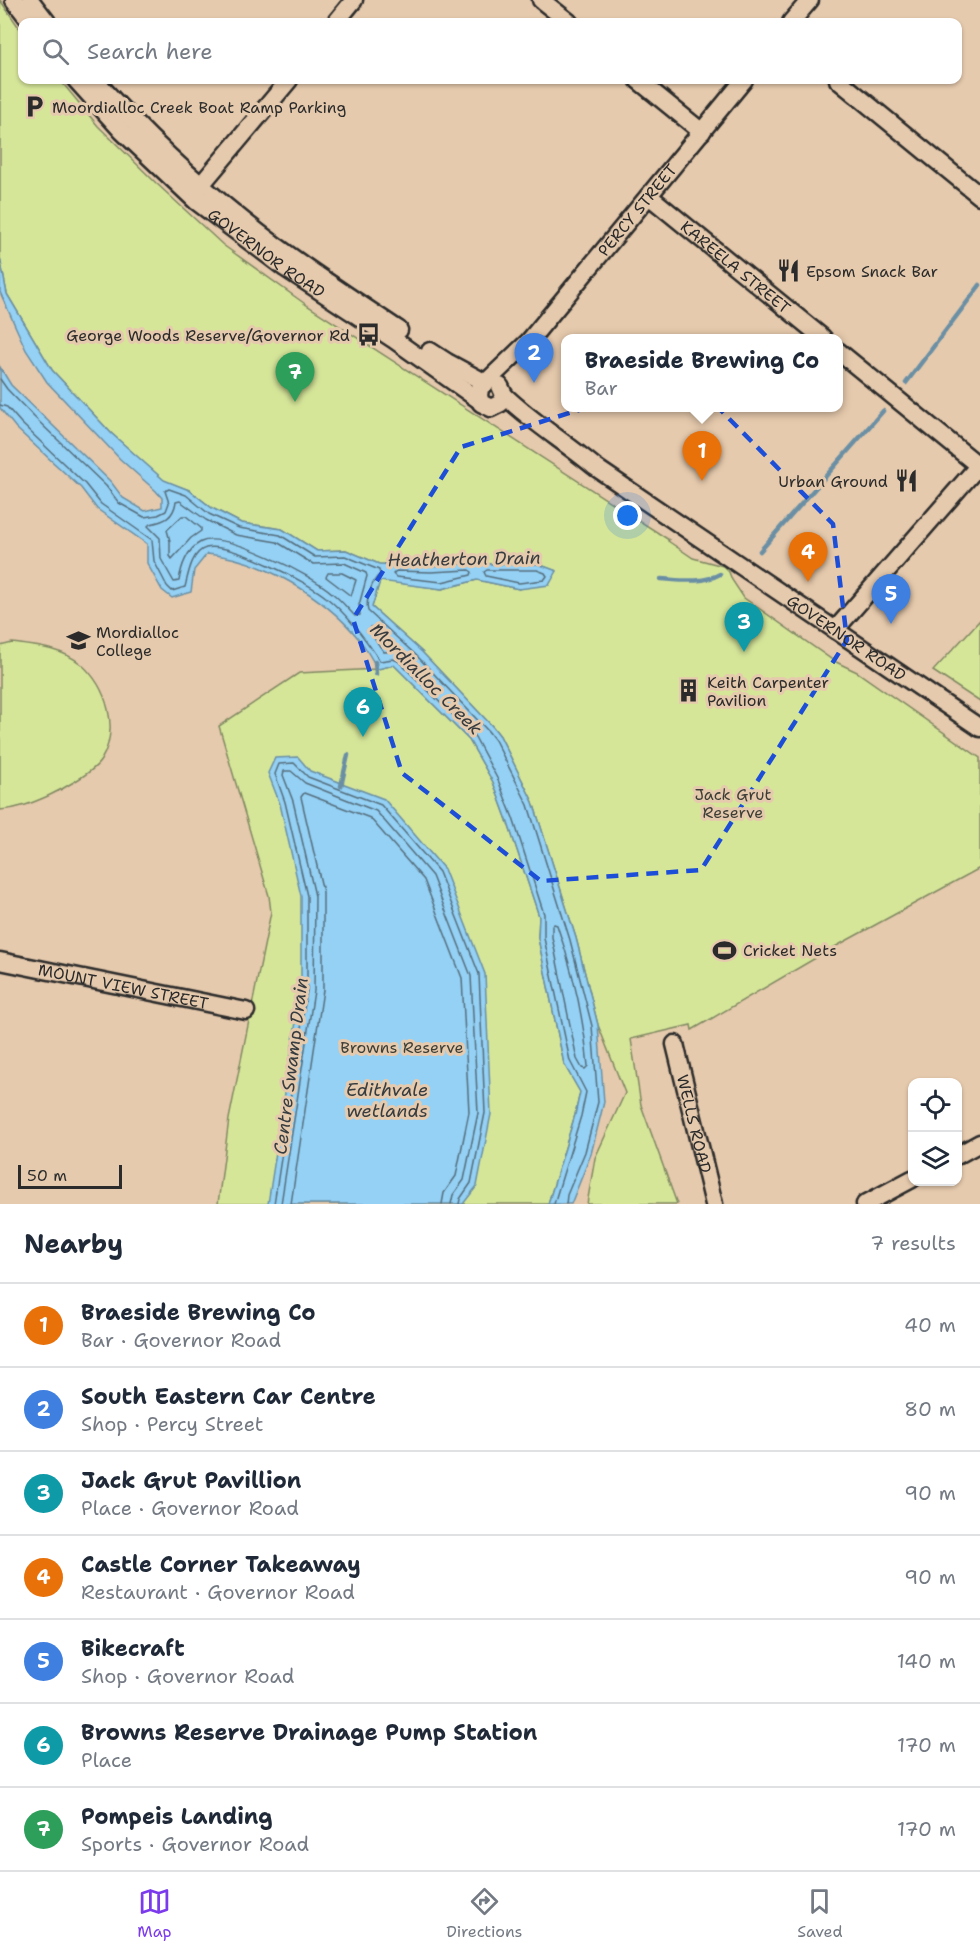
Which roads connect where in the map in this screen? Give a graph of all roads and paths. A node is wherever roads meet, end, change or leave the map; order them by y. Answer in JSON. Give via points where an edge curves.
{"nodes":[{"id":1,"x":14,"y":0,"type":"edge"},
{"id":2,"x":30,"y":0,"type":"edge"},
{"id":3,"x":354,"y":0,"type":"edge"},
{"id":4,"x":541,"y":0,"type":"edge"},
{"id":5,"x":810,"y":0,"type":"edge"},
{"id":6,"x":28,"y":18,"type":"edge"},
{"id":7,"x":44,"y":18,"type":"edge"},
{"id":8,"x":339,"y":18,"type":"edge"},
{"id":9,"x":564,"y":18,"type":"edge"},
{"id":10,"x":794,"y":18,"type":"edge"},
{"id":11,"x":80,"y":84,"type":"edge"},
{"id":12,"x":99,"y":84,"type":"edge"},
{"id":13,"x":286,"y":84,"type":"edge"},
{"id":14,"x":643,"y":84,"type":"edge"},
{"id":15,"x":741,"y":84,"type":"edge"},
{"id":16,"x":843,"y":84,"type":"edge"},
{"id":17,"x":702,"y":132,"type":"junction"},
{"id":18,"x":196,"y":191,"type":"junction"},
{"id":19,"x":649,"y":196,"type":"junction"},
{"id":20,"x":980,"y":196,"type":"edge"},
{"id":21,"x":817,"y":334,"type":"edge"},
{"id":22,"x":843,"y":355,"type":"edge"},
{"id":23,"x":493,"y":393,"type":"junction"},
{"id":24,"x":979,"y":465,"type":"edge"},
{"id":25,"x":835,"y":630,"type":"junction"},
{"id":26,"x":980,"y":728,"type":"edge"},
{"id":27,"x":0,"y":961,"type":"edge"},
{"id":28,"x":246,"y":1011,"type":"dead end"},
{"id":29,"x":675,"y":1044,"type":"dead end"},
{"id":30,"x":980,"y":1143,"type":"edge"},
{"id":31,"x":962,"y":1152,"type":"edge"},
{"id":32,"x":908,"y":1181,"type":"edge"},
{"id":33,"x":714,"y":1204,"type":"edge"},
{"id":34,"x":865,"y":1204,"type":"edge"}],
"edges":[{"from":1,"to":6,"type":"street"},
{"from":2,"to":7,"type":"street"},
{"from":3,"to":8,"type":"street"},
{"from":4,"to":9,"type":"street"},
{"from":5,"to":10,"type":"street"},
{"from":11,"to":18,"type":"street","name":"GOVERNOR ROAD","via":[[122,131]]},
{"from":12,"to":18,"type":"street","name":"GOVERNOR ROAD"},
{"from":13,"to":18,"type":"street"},
{"from":14,"to":17,"type":"street"},
{"from":15,"to":17,"type":"street","name":"PERCY STREET"},
{"from":16,"to":20,"type":"street"},
{"from":17,"to":19,"type":"street","name":"PERCY STREET"},
{"from":18,"to":23,"type":"street","name":"GOVERNOR ROAD","via":[[285,268],[446,375]]},
{"from":19,"to":21,"type":"street","name":"KAREELA STREET"},
{"from":19,"to":23,"type":"street","name":"PERCY STREET","via":[[529,341]]},
{"from":22,"to":24,"type":"street"},
{"from":23,"to":25,"type":"street","name":"GOVERNOR ROAD"},
{"from":24,"to":25,"type":"street"},
{"from":25,"to":26,"type":"street","name":"GOVERNOR ROAD"},
{"from":27,"to":28,"type":"street","name":"MOUNT VIEW STREET"},
{"from":29,"to":33,"type":"street","name":"WELLS ROAD"},
{"from":30,"to":31,"type":"street"},
{"from":32,"to":34,"type":"street"}]}
